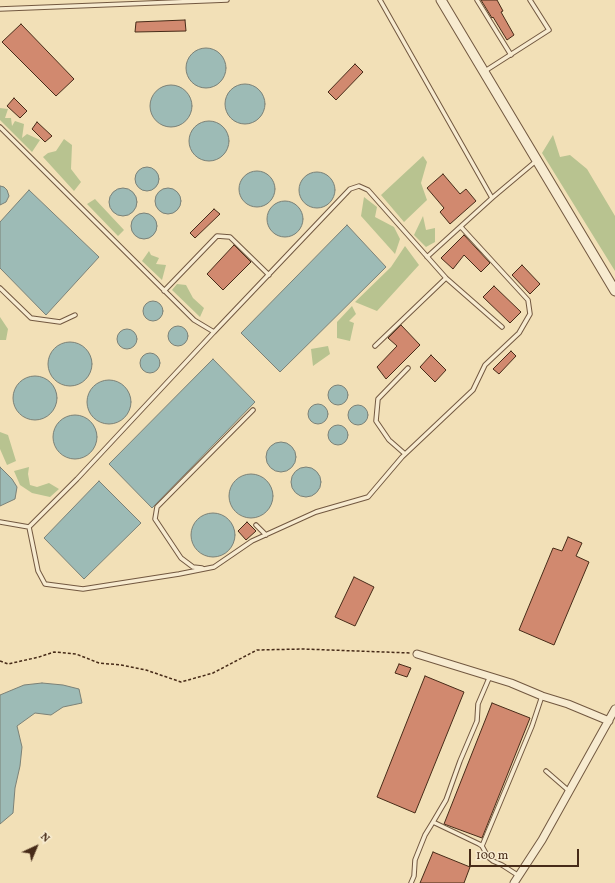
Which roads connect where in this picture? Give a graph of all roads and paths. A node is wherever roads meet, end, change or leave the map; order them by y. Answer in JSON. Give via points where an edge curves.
{"nodes":[{"id":1,"x":227,"y":0,"type":"edge"},
{"id":2,"x":380,"y":0,"type":"edge"},
{"id":3,"x":441,"y":0,"type":"edge"},
{"id":4,"x":477,"y":0,"type":"edge"},
{"id":5,"x":530,"y":0,"type":"edge"},
{"id":6,"x":0,"y":9,"type":"edge"},
{"id":7,"x":510,"y":55,"type":"junction"},
{"id":8,"x":484,"y":72,"type":"junction"},
{"id":9,"x":0,"y":128,"type":"edge"},
{"id":10,"x":537,"y":160,"type":"junction"},
{"id":11,"x":492,"y":198,"type":"junction"},
{"id":12,"x":461,"y":227,"type":"junction"},
{"id":13,"x":427,"y":257,"type":"junction"},
{"id":14,"x":269,"y":275,"type":"junction"},
{"id":15,"x":446,"y":278,"type":"junction"},
{"id":16,"x":0,"y":288,"type":"edge"},
{"id":17,"x":164,"y":291,"type":"junction"},
{"id":18,"x":615,"y":291,"type":"edge"},
{"id":19,"x":75,"y":315,"type":"dead end"},
{"id":20,"x":502,"y":327,"type":"dead end"},
{"id":21,"x":214,"y":332,"type":"junction"},
{"id":22,"x":375,"y":346,"type":"dead end"},
{"id":23,"x":408,"y":368,"type":"dead end"},
{"id":24,"x":253,"y":410,"type":"dead end"},
{"id":25,"x":405,"y":454,"type":"junction"},
{"id":26,"x":0,"y":522,"type":"edge"},
{"id":27,"x":256,"y":525,"type":"dead end"},
{"id":28,"x":29,"y":527,"type":"junction"},
{"id":29,"x":266,"y":535,"type":"junction"},
{"id":30,"x":205,"y":569,"type":"junction"},
{"id":31,"x":418,"y":654,"type":"joint"},
{"id":32,"x":0,"y":661,"type":"edge"},
{"id":33,"x":490,"y":676,"type":"junction"},
{"id":34,"x":542,"y":696,"type":"junction"},
{"id":35,"x":615,"y":710,"type":"edge"},
{"id":36,"x":609,"y":721,"type":"junction"},
{"id":37,"x":546,"y":770,"type":"dead end"},
{"id":38,"x":569,"y":791,"type":"junction"},
{"id":39,"x":433,"y":822,"type":"junction"},
{"id":40,"x":482,"y":846,"type":"junction"},
{"id":41,"x":519,"y":876,"type":"junction"},
{"id":42,"x":412,"y":883,"type":"edge"},
{"id":43,"x":514,"y":883,"type":"edge"}],
"edges":[{"from":1,"to":6,"type":"lane"},
{"from":2,"to":11,"type":"lane"},
{"from":3,"to":8,"type":"street"},
{"from":4,"to":7,"type":"lane"},
{"from":5,"to":7,"type":"lane","via":[[549,30]]},
{"from":7,"to":8,"type":"lane"},
{"from":8,"to":10,"type":"street"},
{"from":9,"to":17,"type":"lane"},
{"from":10,"to":11,"type":"lane"},
{"from":10,"to":18,"type":"street"},
{"from":11,"to":12,"type":"lane"},
{"from":12,"to":13,"type":"lane"},
{"from":12,"to":25,"type":"lane","via":[[528,300],[530,314],[519,333],[485,365],[473,390]]},
{"from":13,"to":14,"type":"lane","via":[[368,190],[359,186],[350,189]]},
{"from":13,"to":15,"type":"lane"},
{"from":14,"to":17,"type":"lane","via":[[230,237],[217,236]]},
{"from":14,"to":21,"type":"lane"},
{"from":15,"to":20,"type":"lane"},
{"from":15,"to":22,"type":"lane"},
{"from":16,"to":19,"type":"lane","via":[[31,318],[60,322]]},
{"from":17,"to":21,"type":"lane","via":[[194,320]]},
{"from":21,"to":28,"type":"lane"},
{"from":23,"to":25,"type":"lane","via":[[378,399],[376,421],[389,440]]},
{"from":24,"to":30,"type":"lane","via":[[158,507],[155,519],[182,558],[193,567]]},
{"from":25,"to":29,"type":"lane","via":[[368,497],[316,512]]},
{"from":26,"to":28,"type":"lane"},
{"from":27,"to":29,"type":"lane"},
{"from":28,"to":30,"type":"lane","via":[[38,571],[45,584],[83,589]]},
{"from":29,"to":30,"type":"lane","via":[[252,541],[214,567]]},
{"from":31,"to":32,"type":"path","via":[[303,649],[258,650],[213,673],[181,682],[146,670],[99,663],[76,654],[54,652],[8,664]]},
{"from":31,"to":33,"type":"street"},
{"from":33,"to":34,"type":"street"},
{"from":33,"to":39,"type":"lane","via":[[478,704],[477,721],[446,800]]},
{"from":34,"to":36,"type":"street"},
{"from":34,"to":40,"type":"lane"},
{"from":35,"to":36,"type":"street"},
{"from":36,"to":38,"type":"street"},
{"from":37,"to":38,"type":"lane"},
{"from":38,"to":41,"type":"street"},
{"from":39,"to":40,"type":"lane"},
{"from":39,"to":42,"type":"lane","via":[[415,860]]},
{"from":40,"to":41,"type":"lane","via":[[488,857]]},
{"from":41,"to":43,"type":"street"}]}
